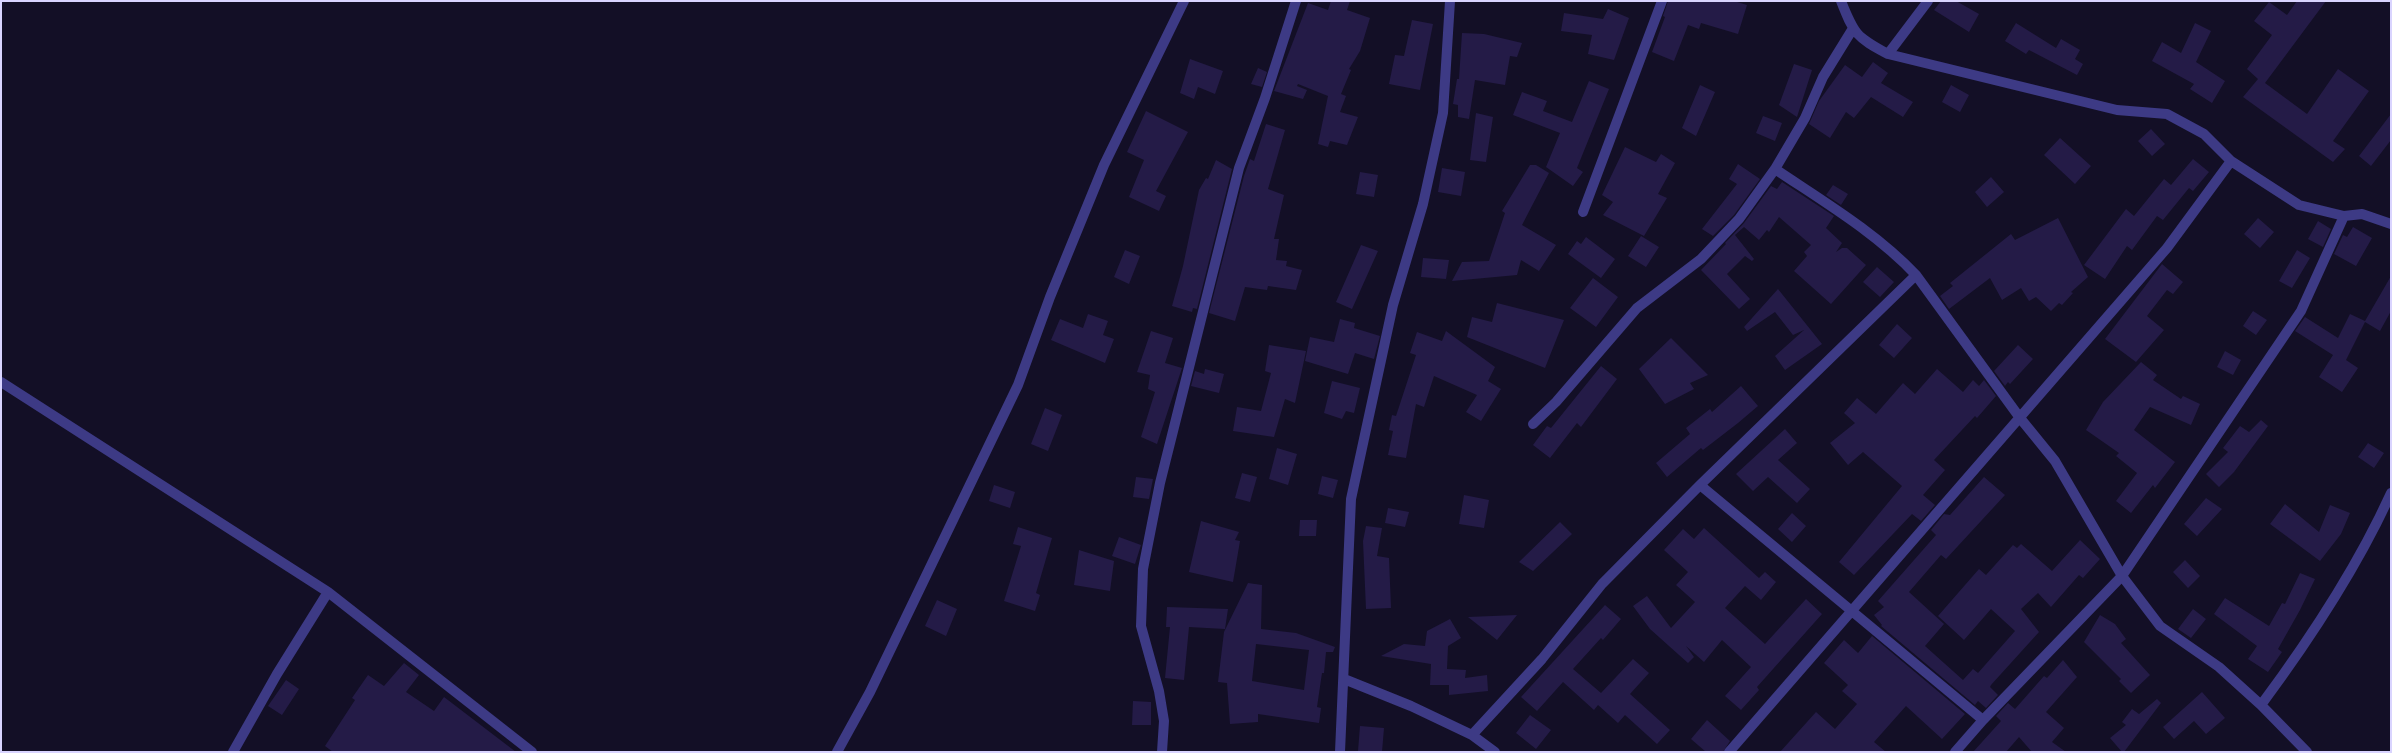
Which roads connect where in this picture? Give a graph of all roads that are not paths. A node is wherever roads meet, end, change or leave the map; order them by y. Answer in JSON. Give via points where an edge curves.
{"nodes":[{"id":1,"x":1184,"y":1,"type":"edge"},
{"id":2,"x":1296,"y":1,"type":"edge"},
{"id":3,"x":1450,"y":1,"type":"edge"},
{"id":4,"x":1662,"y":1,"type":"edge"},
{"id":5,"x":1841,"y":1,"type":"edge"},
{"id":6,"x":1928,"y":1,"type":"edge"},
{"id":7,"x":1852,"y":30,"type":"junction"},
{"id":8,"x":1888,"y":54,"type":"junction"},
{"id":9,"x":2231,"y":161,"type":"junction"},
{"id":10,"x":1775,"y":169,"type":"junction"},
{"id":11,"x":1583,"y":212,"type":"dead end"},
{"id":12,"x":2344,"y":216,"type":"junction"},
{"id":13,"x":2391,"y":224,"type":"edge"},
{"id":14,"x":1916,"y":275,"type":"junction"},
{"id":15,"x":1,"y":382,"type":"edge"},
{"id":16,"x":2020,"y":418,"type":"junction"},
{"id":17,"x":1533,"y":424,"type":"dead end"},
{"id":18,"x":1700,"y":485,"type":"junction"},
{"id":19,"x":2391,"y":493,"type":"edge"},
{"id":20,"x":2122,"y":576,"type":"junction"},
{"id":21,"x":328,"y":592,"type":"junction"},
{"id":22,"x":1853,"y":610,"type":"junction"},
{"id":23,"x":1344,"y":679,"type":"junction"},
{"id":24,"x":2261,"y":705,"type":"junction"},
{"id":25,"x":1983,"y":720,"type":"junction"},
{"id":26,"x":1472,"y":735,"type":"junction"},
{"id":27,"x":233,"y":752,"type":"edge"},
{"id":28,"x":532,"y":752,"type":"edge"},
{"id":29,"x":837,"y":752,"type":"edge"},
{"id":30,"x":1162,"y":752,"type":"edge"},
{"id":31,"x":1340,"y":752,"type":"edge"},
{"id":32,"x":1495,"y":752,"type":"edge"},
{"id":33,"x":1729,"y":752,"type":"edge"},
{"id":34,"x":1955,"y":752,"type":"edge"},
{"id":35,"x":2307,"y":752,"type":"edge"}],
"edges":[{"from":1,"to":29,"type":"street","via":[[1101,172],[1050,297],[1018,385],[870,692]]},
{"from":2,"to":30,"type":"street","via":[[1239,168],[1160,483],[1143,569],[1141,626],[1164,721]]},
{"from":3,"to":23,"type":"street","via":[[1443,113],[1423,204],[1394,305],[1350,499]]},
{"from":4,"to":11,"type":"street"},
{"from":5,"to":7,"type":"street"},
{"from":6,"to":8,"type":"street"},
{"from":7,"to":8,"type":"street","via":[[1869,44]]},
{"from":7,"to":10,"type":"street","via":[[1823,77],[1806,118]]},
{"from":8,"to":9,"type":"street","via":[[2117,110],[2167,114],[2204,134]]},
{"from":9,"to":12,"type":"street","via":[[2299,205]]},
{"from":9,"to":16,"type":"street","via":[[2167,248]]},
{"from":10,"to":14,"type":"street","via":[[1846,216],[1896,255]]},
{"from":10,"to":17,"type":"street","via":[[1728,230],[1701,259],[1637,308],[1556,402]]},
{"from":12,"to":13,"type":"street","via":[[2362,214]]},
{"from":12,"to":20,"type":"street","via":[[2301,311]]},
{"from":14,"to":16,"type":"street"},
{"from":14,"to":18,"type":"street"},
{"from":15,"to":21,"type":"street"},
{"from":16,"to":20,"type":"street","via":[[2055,461]]},
{"from":16,"to":22,"type":"street"},
{"from":18,"to":22,"type":"street"},
{"from":18,"to":26,"type":"street","via":[[1602,584],[1542,659]]},
{"from":19,"to":24,"type":"street","via":[[2380,518],[2308,642]]},
{"from":20,"to":24,"type":"street","via":[[2160,626],[2219,666]]},
{"from":20,"to":25,"type":"street"},
{"from":21,"to":27,"type":"street"},
{"from":21,"to":28,"type":"street"},
{"from":22,"to":25,"type":"street"},
{"from":22,"to":33,"type":"street"},
{"from":23,"to":26,"type":"street","via":[[1411,706]]},
{"from":23,"to":31,"type":"street"},
{"from":24,"to":35,"type":"street"},
{"from":25,"to":34,"type":"street"},
{"from":26,"to":32,"type":"street"}]}
